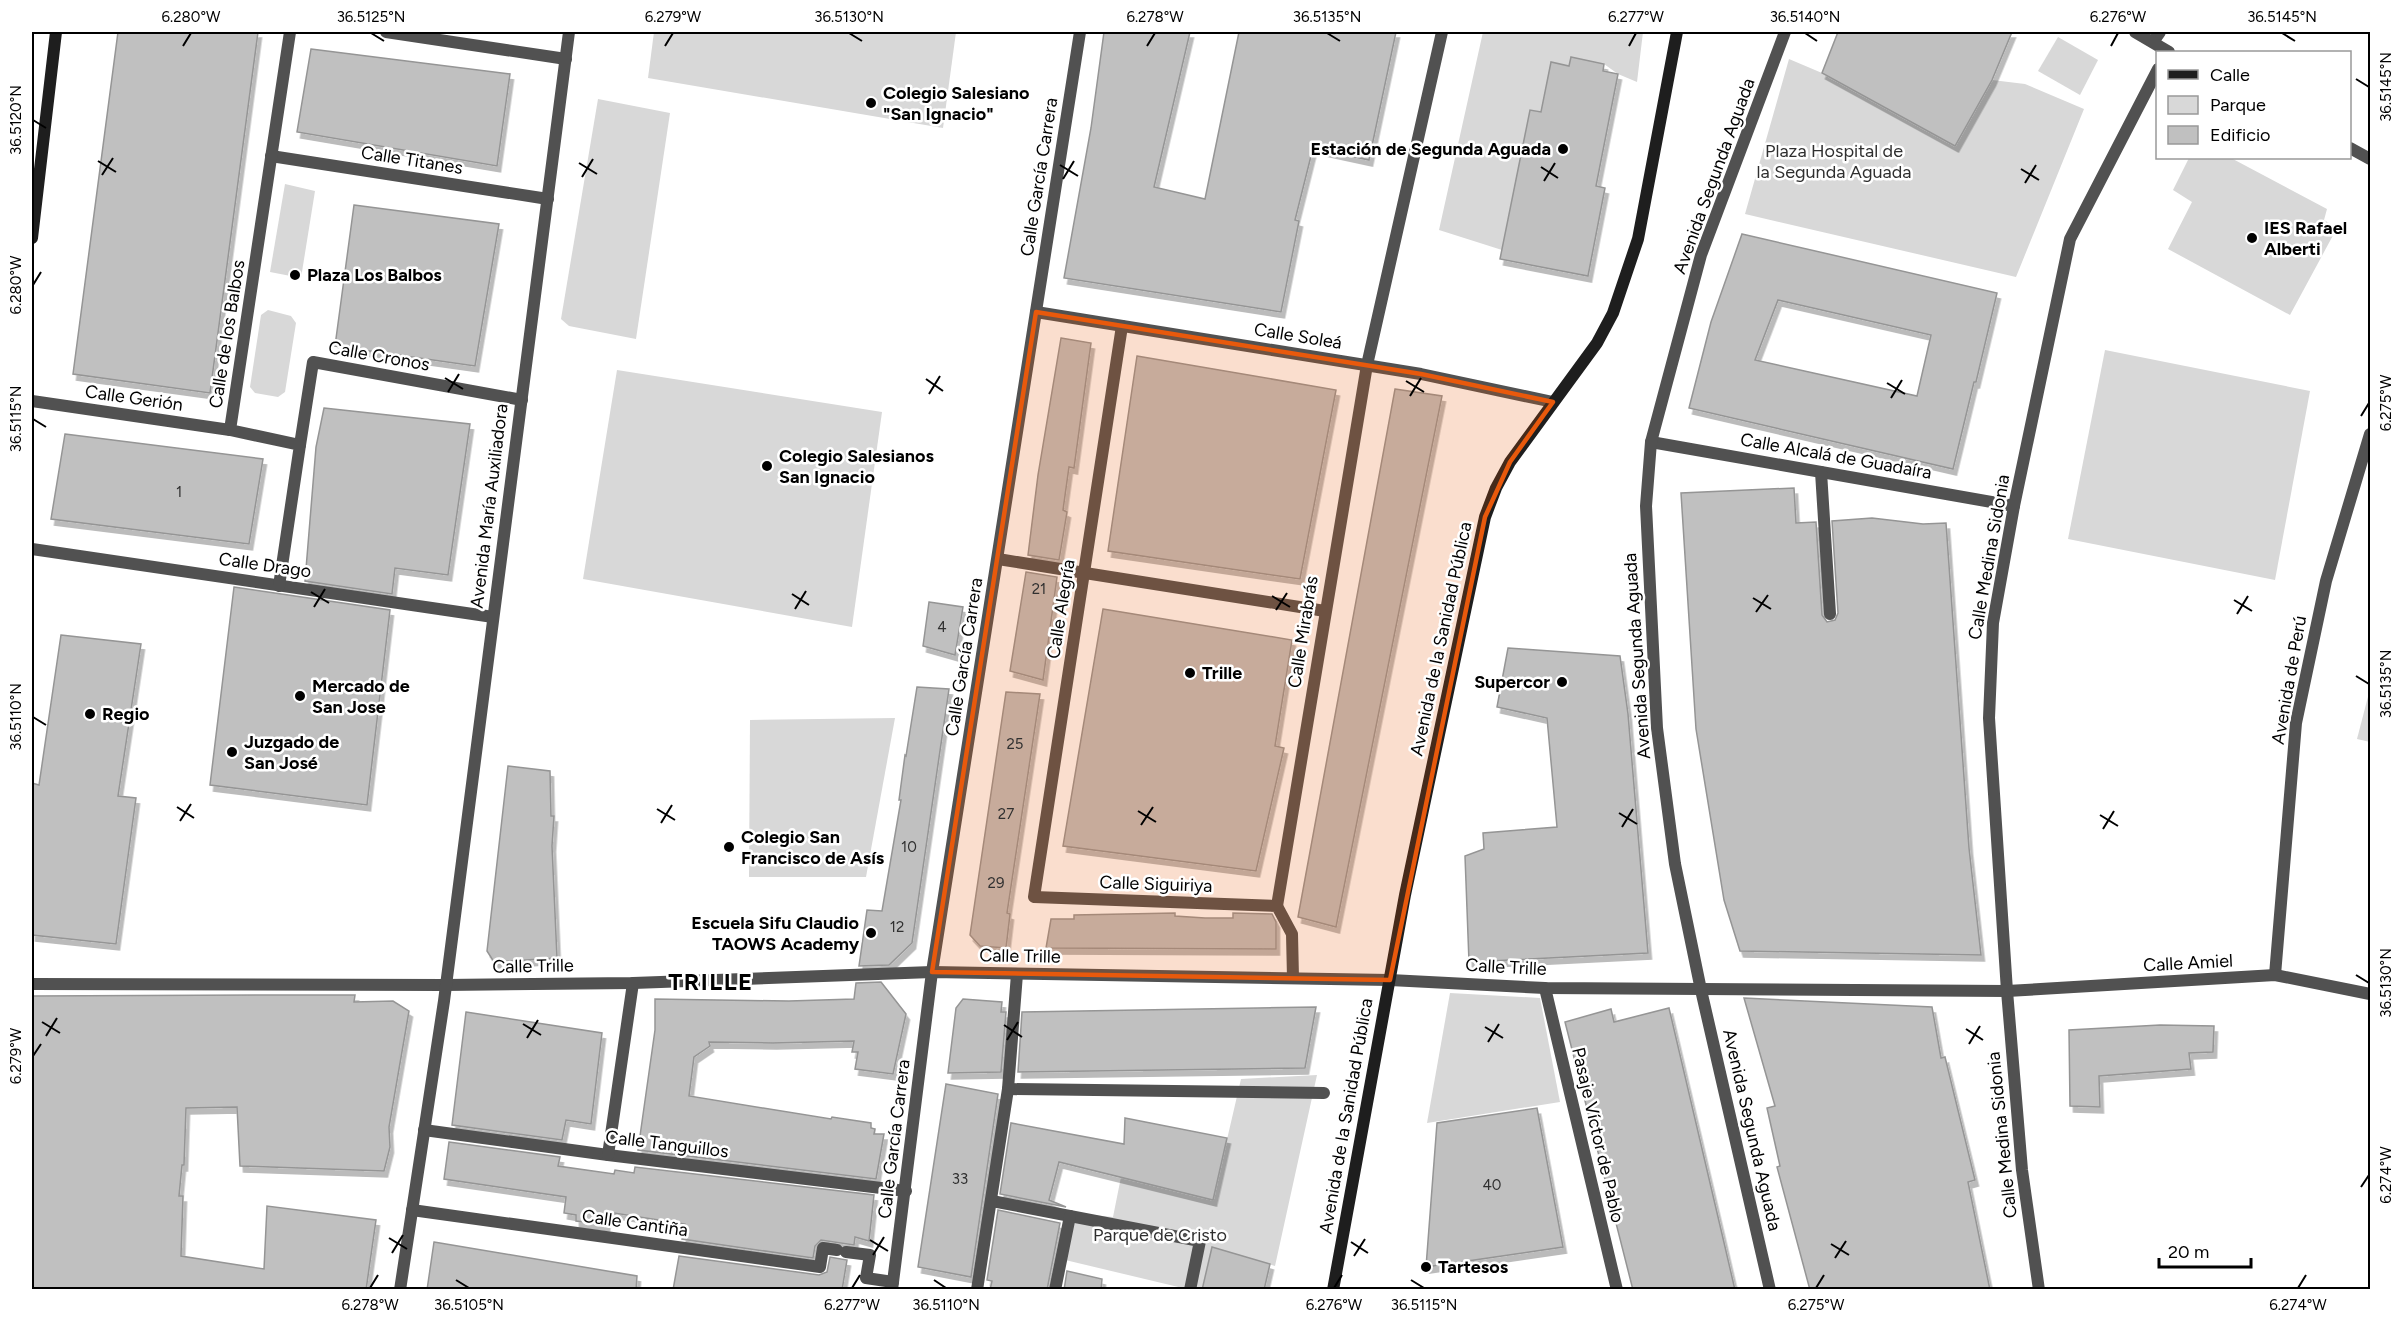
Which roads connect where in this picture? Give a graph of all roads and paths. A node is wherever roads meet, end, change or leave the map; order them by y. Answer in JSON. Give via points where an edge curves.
{"nodes":[{"id":1,"x":56,"y":32,"type":"edge"},
{"id":2,"x":290,"y":32,"type":"edge"},
{"id":3,"x":386,"y":32,"type":"edge"},
{"id":4,"x":569,"y":32,"type":"edge"},
{"id":5,"x":1080,"y":32,"type":"edge"},
{"id":6,"x":1442,"y":32,"type":"edge"},
{"id":7,"x":1677,"y":32,"type":"edge"},
{"id":8,"x":1785,"y":32,"type":"edge"},
{"id":9,"x":2134,"y":32,"type":"edge"},
{"id":10,"x":2157,"y":37,"type":"edge"},
{"id":11,"x":2166,"y":51,"type":"edge"},
{"id":12,"x":566,"y":59,"type":"junction"},
{"id":13,"x":2156,"y":71,"type":"edge"},
{"id":14,"x":2351,"y":149,"type":"edge"},
{"id":15,"x":272,"y":156,"type":"junction"},
{"id":16,"x":2370,"y":159,"type":"edge"},
{"id":17,"x":548,"y":200,"type":"junction"},
{"id":18,"x":33,"y":211,"type":"edge"},
{"id":19,"x":32,"y":238,"type":"edge"},
{"id":20,"x":1036,"y":312,"type":"junction"},
{"id":21,"x":1122,"y":326,"type":"junction"},
{"id":22,"x":1367,"y":365,"type":"junction"},
{"id":23,"x":522,"y":400,"type":"junction"},
{"id":24,"x":32,"y":401,"type":"edge"},
{"id":25,"x":1553,"y":402,"type":"junction"},
{"id":26,"x":230,"y":430,"type":"junction"},
{"id":27,"x":2370,"y":434,"type":"edge"},
{"id":28,"x":1651,"y":442,"type":"junction"},
{"id":29,"x":300,"y":445,"type":"junction"},
{"id":30,"x":1821,"y":472,"type":"junction"},
{"id":31,"x":2014,"y":506,"type":"junction"},
{"id":32,"x":32,"y":549,"type":"edge"},
{"id":33,"x":998,"y":559,"type":"junction"},
{"id":34,"x":1085,"y":573,"type":"junction"},
{"id":35,"x":279,"y":586,"type":"junction"},
{"id":36,"x":1325,"y":611,"type":"junction"},
{"id":37,"x":1830,"y":614,"type":"dead end"},
{"id":38,"x":493,"y":617,"type":"junction"},
{"id":39,"x":1034,"y":897,"type":"joint"},
{"id":40,"x":1277,"y":906,"type":"junction"},
{"id":41,"x":932,"y":972,"type":"junction"},
{"id":42,"x":1017,"y":974,"type":"junction"},
{"id":43,"x":2275,"y":975,"type":"junction"},
{"id":44,"x":1293,"y":978,"type":"junction"},
{"id":45,"x":1389,"y":980,"type":"junction"},
{"id":46,"x":633,"y":983,"type":"junction"},
{"id":47,"x":32,"y":984,"type":"edge"},
{"id":48,"x":445,"y":986,"type":"junction"},
{"id":49,"x":1545,"y":988,"type":"junction"},
{"id":50,"x":1701,"y":990,"type":"junction"},
{"id":51,"x":2007,"y":991,"type":"junction"},
{"id":52,"x":2370,"y":994,"type":"edge"},
{"id":53,"x":1008,"y":1089,"type":"junction"},
{"id":54,"x":1324,"y":1093,"type":"dead end"},
{"id":55,"x":424,"y":1130,"type":"junction"},
{"id":56,"x":608,"y":1155,"type":"junction"},
{"id":57,"x":906,"y":1191,"type":"junction"},
{"id":58,"x":992,"y":1201,"type":"junction"},
{"id":59,"x":412,"y":1210,"type":"junction"},
{"id":60,"x":1070,"y":1216,"type":"junction"},
{"id":61,"x":893,"y":1286,"type":"edge"},
{"id":62,"x":400,"y":1290,"type":"edge"},
{"id":63,"x":977,"y":1290,"type":"edge"},
{"id":64,"x":1055,"y":1290,"type":"edge"},
{"id":65,"x":1190,"y":1290,"type":"edge"},
{"id":66,"x":1333,"y":1290,"type":"edge"},
{"id":67,"x":1617,"y":1290,"type":"edge"},
{"id":68,"x":1770,"y":1290,"type":"edge"},
{"id":69,"x":2039,"y":1290,"type":"edge"}],
"edges":[{"from":1,"to":18,"type":"main road"},
{"from":2,"to":15,"type":"street","name":"Calle de los Balbos"},
{"from":3,"to":12,"type":"street"},
{"from":4,"to":12,"type":"street","name":"Avenida María Auxiliadora"},
{"from":5,"to":20,"type":"street","name":"Calle García Carrera"},
{"from":6,"to":22,"type":"street","name":"Calle Mirabrás"},
{"from":7,"to":25,"type":"main road","name":"Avenida de la Sanidad Pública","via":[[1638,239],[1625,284],[1597,343]]},
{"from":8,"to":28,"type":"street","name":"Avenida Segunda Aguada","via":[[1701,255]]},
{"from":9,"to":10,"type":"street"},
{"from":10,"to":11,"type":"street"},
{"from":12,"to":17,"type":"street","name":"Avenida María Auxiliadora"},
{"from":13,"to":31,"type":"street","name":"Calle Medina Sidonia","via":[[2070,239]]},
{"from":14,"to":16,"type":"street"},
{"from":15,"to":17,"type":"street","name":"Calle Titanes"},
{"from":15,"to":26,"type":"street","name":"Calle de los Balbos"},
{"from":17,"to":23,"type":"street","name":"Avenida María Auxiliadora"},
{"from":18,"to":19,"type":"main road"},
{"from":20,"to":21,"type":"street","name":"Calle Soleá"},
{"from":20,"to":33,"type":"street","name":"Calle García Carrera"},
{"from":21,"to":22,"type":"street","name":"Calle Soleá"},
{"from":21,"to":34,"type":"street","name":"Calle Alegría"},
{"from":22,"to":25,"type":"street","name":"Calle Soleá"},
{"from":22,"to":36,"type":"street","name":"Calle Mirabrás"},
{"from":23,"to":29,"type":"street","name":"Calle Cronos","via":[[313,362]]},
{"from":23,"to":38,"type":"street","name":"Avenida María Auxiliadora"},
{"from":24,"to":26,"type":"street","name":"Calle Gerión"},
{"from":25,"to":45,"type":"main road","name":"Avenida de la Sanidad Pública","via":[[1510,462],[1485,517]]},
{"from":26,"to":29,"type":"street","name":"Calle de los Balbos"},
{"from":27,"to":43,"type":"street","name":"Avenida de Perú","via":[[2326,581],[2296,723]]},
{"from":28,"to":30,"type":"street","name":"Calle Alcalá de Guadaíra"},
{"from":28,"to":50,"type":"street","name":"Avenida Segunda Aguada","via":[[1646,506],[1657,728],[1675,864]]},
{"from":29,"to":35,"type":"street"},
{"from":30,"to":31,"type":"street","name":"Calle Alcalá de Guadaíra"},
{"from":30,"to":37,"type":"street"},
{"from":31,"to":51,"type":"street","name":"Calle Medina Sidonia","via":[[1993,623],[1989,718]]},
{"from":32,"to":35,"type":"street","name":"Calle Drago"},
{"from":33,"to":34,"type":"street"},
{"from":33,"to":41,"type":"street","name":"Calle García Carrera"},
{"from":34,"to":36,"type":"street"},
{"from":34,"to":39,"type":"street","name":"Calle Alegría"},
{"from":35,"to":38,"type":"street","name":"Calle Drago"},
{"from":36,"to":40,"type":"street","name":"Calle Mirabrás"},
{"from":38,"to":48,"type":"street","name":"Avenida María Auxiliadora"},
{"from":39,"to":40,"type":"street","name":"Calle Siguiriya"},
{"from":40,"to":44,"type":"street","via":[[1292,933]]},
{"from":41,"to":42,"type":"street","name":"Calle Trille"},
{"from":41,"to":46,"type":"street","name":"Calle Trille"},
{"from":41,"to":57,"type":"street","name":"Calle García Carrera"},
{"from":42,"to":44,"type":"street","name":"Calle Trille"},
{"from":42,"to":53,"type":"street"},
{"from":43,"to":51,"type":"street","name":"Calle Amiel"},
{"from":43,"to":52,"type":"street","name":"Calle Amiel"},
{"from":44,"to":45,"type":"street","name":"Calle Trille"},
{"from":45,"to":49,"type":"street","name":"Calle Trille"},
{"from":45,"to":66,"type":"main road","name":"Avenida de la Sanidad Pública"},
{"from":46,"to":48,"type":"street","name":"Calle Trille"},
{"from":46,"to":56,"type":"street"},
{"from":47,"to":48,"type":"street","name":"Calle Trille"},
{"from":48,"to":55,"type":"street","name":"Avenida María Auxiliadora"},
{"from":49,"to":50,"type":"street","name":"Calle Trille"},
{"from":49,"to":67,"type":"street","name":"Pasaje Víctor de Pablo"},
{"from":50,"to":51,"type":"street","name":"Calle Trille"},
{"from":50,"to":68,"type":"street","name":"Avenida Segunda Aguada"},
{"from":51,"to":69,"type":"street","name":"Calle Medina Sidonia","via":[[2022,1170]]},
{"from":53,"to":54,"type":"street"},
{"from":53,"to":58,"type":"street"},
{"from":55,"to":56,"type":"street","name":"Calle Tanguillos"},
{"from":55,"to":59,"type":"street","name":"Avenida María Auxiliadora"},
{"from":56,"to":57,"type":"street","name":"Calle Tanguillos"},
{"from":57,"to":61,"type":"street","name":"Calle García Carrera"},
{"from":58,"to":60,"type":"street"},
{"from":58,"to":63,"type":"street"},
{"from":59,"to":61,"type":"street","name":"Calle Cantiña","via":[[820,1267],[823,1248],[870,1255],[866,1278]]},
{"from":59,"to":62,"type":"street","name":"Avenida María Auxiliadora"},
{"from":60,"to":64,"type":"street"},
{"from":60,"to":65,"type":"street","via":[[1200,1241]]}]}
